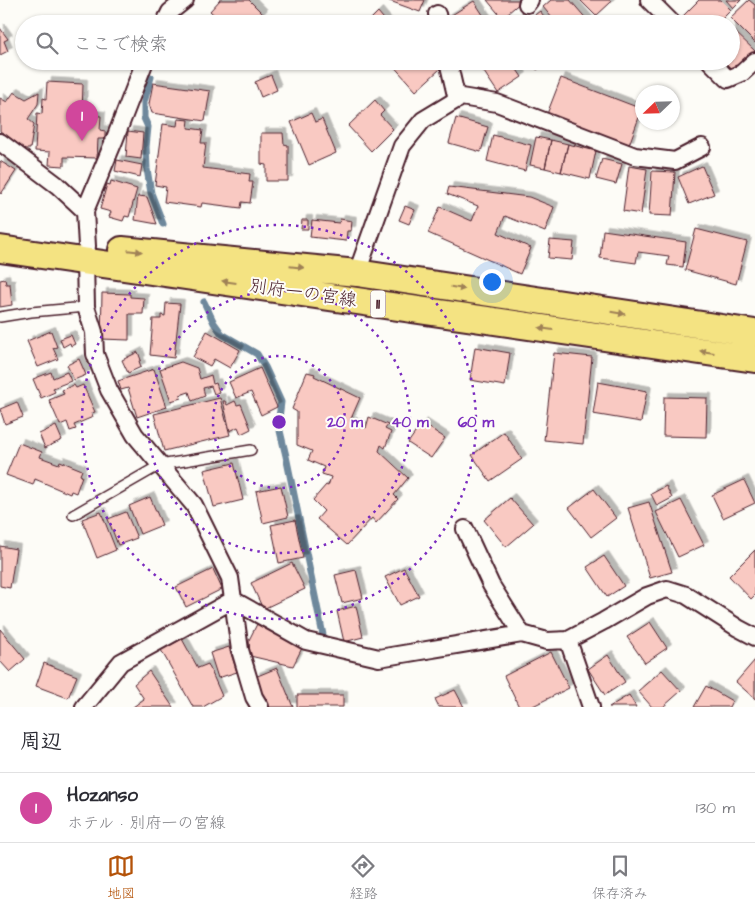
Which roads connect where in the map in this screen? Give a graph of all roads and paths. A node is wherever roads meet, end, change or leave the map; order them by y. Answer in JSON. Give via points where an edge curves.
{"nodes":[{"id":1,"x":185,"y":0,"type":"edge"},
{"id":2,"x":649,"y":0,"type":"edge"},
{"id":3,"x":168,"y":15,"type":"edge"},
{"id":4,"x":664,"y":15,"type":"edge"},
{"id":5,"x":755,"y":61,"type":"edge"},
{"id":6,"x":142,"y":70,"type":"edge"},
{"id":7,"x":450,"y":70,"type":"edge"},
{"id":8,"x":719,"y":70,"type":"edge"},
{"id":9,"x":456,"y":100,"type":"junction"},
{"id":10,"x":0,"y":142,"type":"edge"},
{"id":11,"x":702,"y":147,"type":"dead end"},
{"id":12,"x":85,"y":211,"type":"junction"},
{"id":13,"x":0,"y":233,"type":"edge"},
{"id":14,"x":0,"y":249,"type":"edge"},
{"id":15,"x":86,"y":254,"type":"junction"},
{"id":16,"x":357,"y":273,"type":"junction"},
{"id":17,"x":86,"y":307,"type":"junction"},
{"id":18,"x":0,"y":317,"type":"edge"},
{"id":19,"x":755,"y":333,"type":"edge"},
{"id":20,"x":755,"y":359,"type":"edge"},
{"id":21,"x":251,"y":450,"type":"dead end"},
{"id":22,"x":160,"y":465,"type":"junction"},
{"id":23,"x":73,"y":515,"type":"dead end"},
{"id":24,"x":465,"y":529,"type":"dead end"},
{"id":25,"x":233,"y":600,"type":"junction"},
{"id":26,"x":522,"y":634,"type":"junction"},
{"id":27,"x":755,"y":637,"type":"edge"},
{"id":28,"x":568,"y":640,"type":"junction"},
{"id":29,"x":84,"y":707,"type":"edge"},
{"id":30,"x":260,"y":707,"type":"edge"},
{"id":31,"x":591,"y":707,"type":"edge"}],
"edges":[{"from":1,"to":3,"type":"street"},
{"from":2,"to":4,"type":"street"},
{"from":5,"to":8,"type":"street","via":[[742,73],[728,79]]},
{"from":6,"to":12,"type":"street"},
{"from":7,"to":9,"type":"street"},
{"from":9,"to":11,"type":"street","via":[[461,97],[496,102],[635,156],[675,161]]},
{"from":9,"to":16,"type":"street","via":[[423,120],[402,146]]},
{"from":10,"to":12,"type":"street","via":[[58,185]]},
{"from":12,"to":15,"type":"street"},
{"from":13,"to":15,"type":"main road","name":"別府一の宮線","number":"11"},
{"from":14,"to":15,"type":"main road","name":"別府一の宮線","number":"11"},
{"from":15,"to":16,"type":"main road","name":"別府一の宮線","number":"11","one_way":true},
{"from":15,"to":17,"type":"street"},
{"from":20,"to":15,"type":"main road","name":"別府一の宮線","number":"11","one_way":true},
{"from":16,"to":19,"type":"main road","name":"別府一の宮線","number":"11","one_way":true},
{"from":17,"to":18,"type":"lane"},
{"from":17,"to":22,"type":"street","via":[[94,332],[95,354],[109,390],[135,435]]},
{"from":21,"to":22,"type":"lane"},
{"from":22,"to":23,"type":"lane"},
{"from":22,"to":25,"type":"street","via":[[194,505],[230,578]]},
{"from":24,"to":26,"type":"street","via":[[491,585]]},
{"from":25,"to":26,"type":"street","via":[[306,642],[379,658]]},
{"from":25,"to":29,"type":"street","via":[[121,662]]},
{"from":25,"to":30,"type":"street","via":[[240,650]]},
{"from":26,"to":28,"type":"street","via":[[547,640]]},
{"from":27,"to":28,"type":"street","via":[[686,595],[667,589],[647,596]]},
{"from":28,"to":31,"type":"street"}]}
